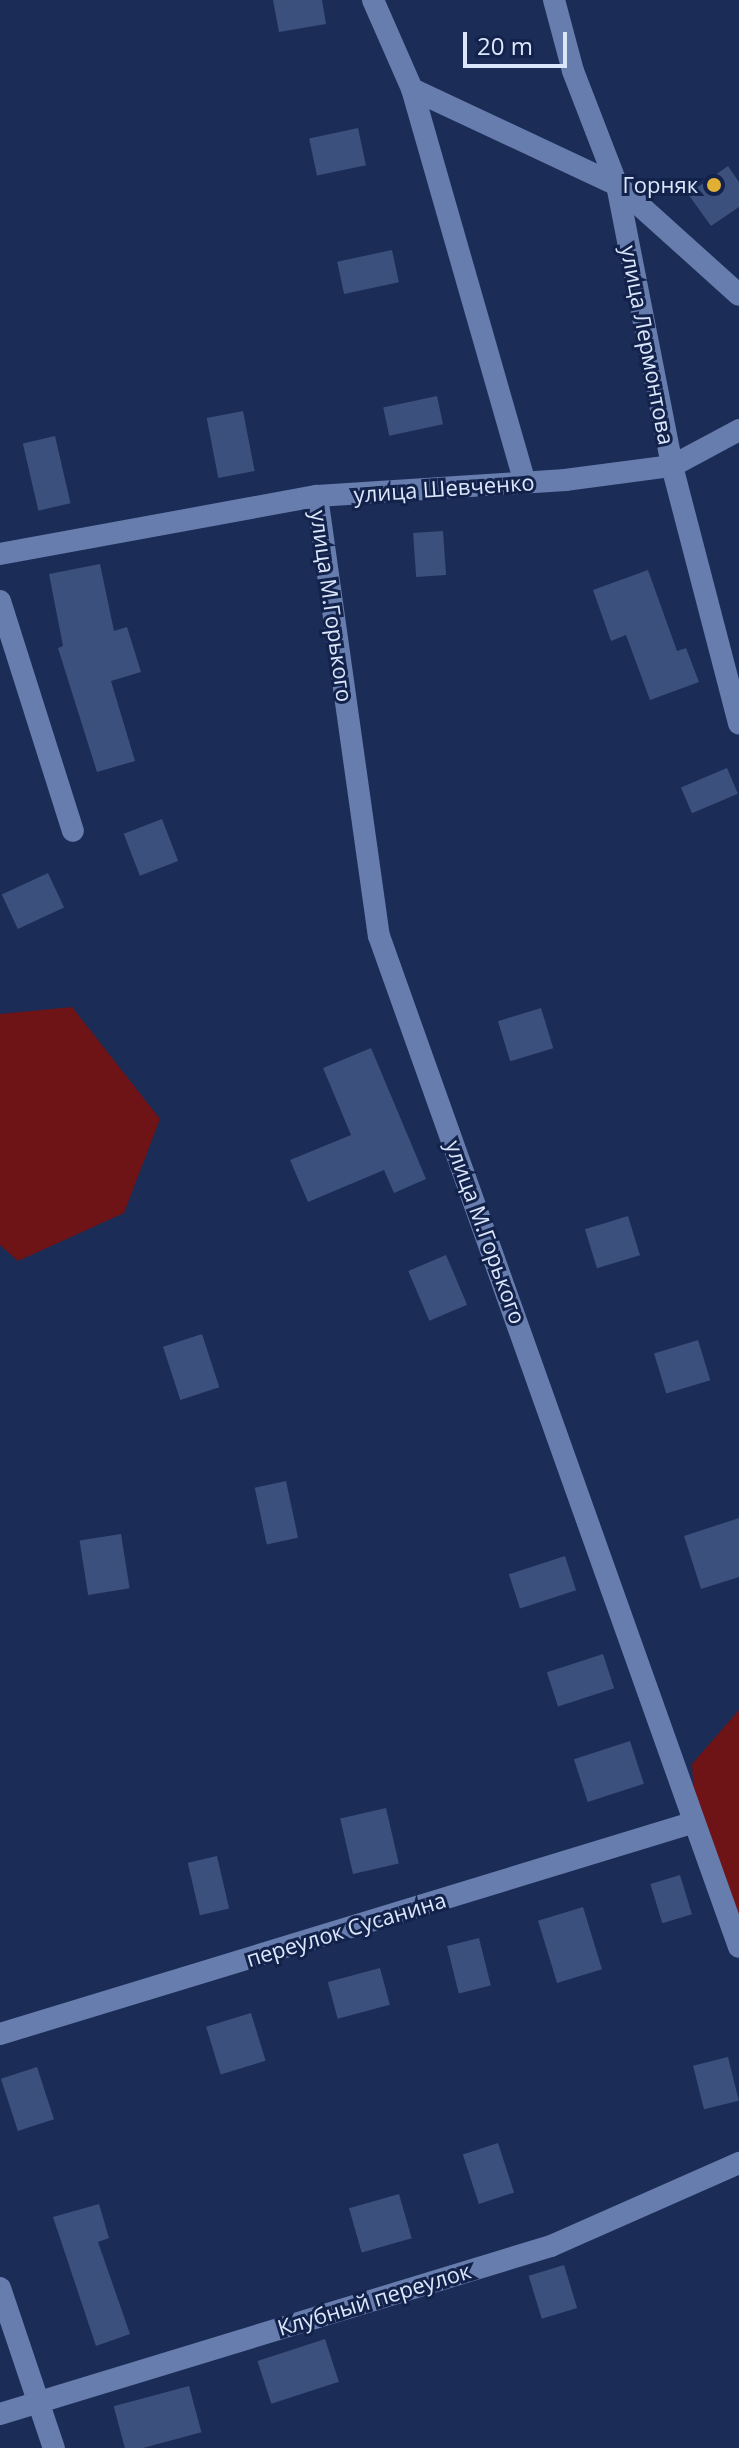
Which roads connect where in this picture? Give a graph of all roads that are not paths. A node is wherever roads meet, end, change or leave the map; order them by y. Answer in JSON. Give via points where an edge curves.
{"nodes":[{"id":1,"x":373,"y":0,"type":"edge"},
{"id":2,"x":554,"y":0,"type":"edge"},
{"id":3,"x":412,"y":89,"type":"junction"},
{"id":4,"x":617,"y":185,"type":"junction"},
{"id":5,"x":739,"y":295,"type":"edge"},
{"id":6,"x":739,"y":430,"type":"edge"},
{"id":7,"x":672,"y":466,"type":"junction"},
{"id":8,"x":525,"y":482,"type":"junction"},
{"id":9,"x":317,"y":496,"type":"junction"},
{"id":10,"x":0,"y":554,"type":"edge"},
{"id":11,"x":0,"y":601,"type":"edge"},
{"id":12,"x":739,"y":723,"type":"edge"},
{"id":13,"x":73,"y":831,"type":"dead end"},
{"id":14,"x":692,"y":1823,"type":"junction"},
{"id":15,"x":739,"y":1947,"type":"edge"},
{"id":16,"x":0,"y":2034,"type":"edge"},
{"id":17,"x":739,"y":2163,"type":"edge"},
{"id":18,"x":0,"y":2288,"type":"edge"},
{"id":19,"x":38,"y":2400,"type":"junction"},
{"id":20,"x":0,"y":2414,"type":"edge"},
{"id":21,"x":54,"y":2448,"type":"edge"}],
"edges":[{"from":1,"to":3,"type":"street"},
{"from":2,"to":4,"type":"street","name":"улица Лермонтова","via":[[573,71]]},
{"from":3,"to":4,"type":"street"},
{"from":3,"to":8,"type":"street"},
{"from":4,"to":5,"type":"street"},
{"from":4,"to":7,"type":"street","name":"улица Лермонтова"},
{"from":6,"to":7,"type":"street","name":"улица Шевченко"},
{"from":7,"to":8,"type":"street","name":"улица Шевченко"},
{"from":7,"to":12,"type":"street","name":"улица Лермонтова"},
{"from":8,"to":9,"type":"street","name":"улица Шевченко"},
{"from":9,"to":10,"type":"street","name":"улица Шевченко"},
{"from":9,"to":14,"type":"street","name":"улица М.Горького","via":[[379,936],[524,1334]]},
{"from":11,"to":13,"type":"street"},
{"from":14,"to":15,"type":"street","name":"улица М.Горького"},
{"from":14,"to":16,"type":"street","name":"переулок Сусанина"},
{"from":17,"to":19,"type":"street","name":"Клубный переулок","via":[[551,2246]]},
{"from":18,"to":19,"type":"street"},
{"from":19,"to":20,"type":"street","name":"Клубный переулок"},
{"from":19,"to":21,"type":"street"}]}
